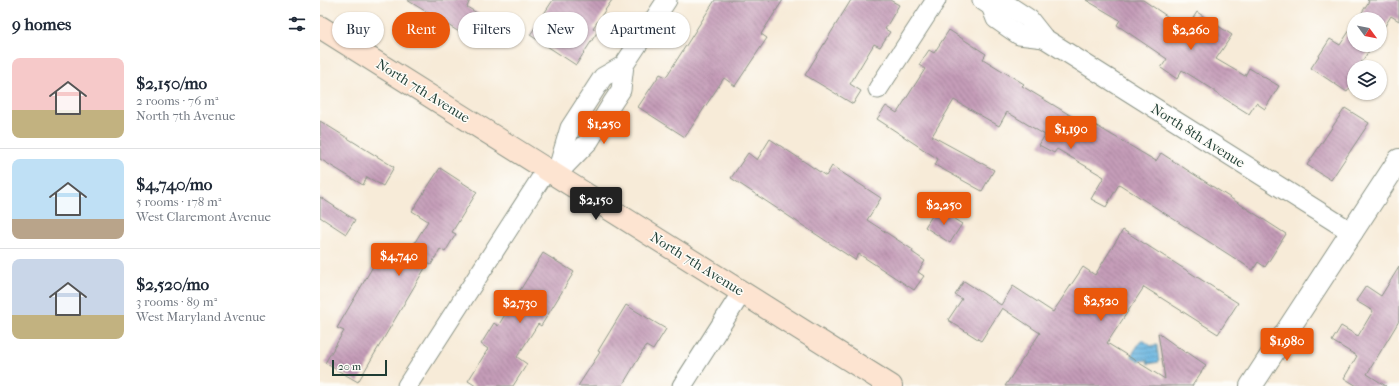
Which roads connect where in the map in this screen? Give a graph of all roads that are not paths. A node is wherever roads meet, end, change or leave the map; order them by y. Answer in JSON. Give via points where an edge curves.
{"nodes":[{"id":1,"x":667,"y":0,"type":"edge"},
{"id":2,"x":936,"y":0,"type":"edge"},
{"id":3,"x":986,"y":3,"type":"edge"},
{"id":4,"x":320,"y":27,"type":"edge"},
{"id":5,"x":624,"y":65,"type":"junction"},
{"id":6,"x":594,"y":90,"type":"junction"},
{"id":7,"x":878,"y":90,"type":"dead end"},
{"id":8,"x":613,"y":102,"type":"junction"},
{"id":9,"x":1399,"y":160,"type":"edge"},
{"id":10,"x":552,"y":172,"type":"junction"},
{"id":11,"x":1353,"y":233,"type":"junction"},
{"id":12,"x":742,"y":292,"type":"junction"},
{"id":13,"x":407,"y":386,"type":"edge"},
{"id":14,"x":682,"y":386,"type":"edge"},
{"id":15,"x":891,"y":386,"type":"edge"},
{"id":16,"x":1251,"y":386,"type":"edge"}],
"edges":[{"from":1,"to":5,"type":"street"},
{"from":2,"to":7,"type":"street"},
{"from":3,"to":11,"type":"street","name":"North 8th Avenue","via":[[996,19],[1019,35],[1044,38]]},
{"from":4,"to":10,"type":"main road","name":"North 7th Avenue"},
{"from":5,"to":6,"type":"street","via":[[603,77]]},
{"from":5,"to":8,"type":"street","via":[[621,90]]},
{"from":6,"to":8,"type":"street"},
{"from":6,"to":10,"type":"street","via":[[570,128]]},
{"from":8,"to":10,"type":"street","via":[[589,141]]},
{"from":9,"to":11,"type":"street"},
{"from":10,"to":12,"type":"main road","name":"North 7th Avenue"},
{"from":10,"to":13,"type":"street"},
{"from":11,"to":16,"type":"street"},
{"from":12,"to":14,"type":"street"},
{"from":12,"to":15,"type":"main road","name":"North 7th Avenue"}]}
